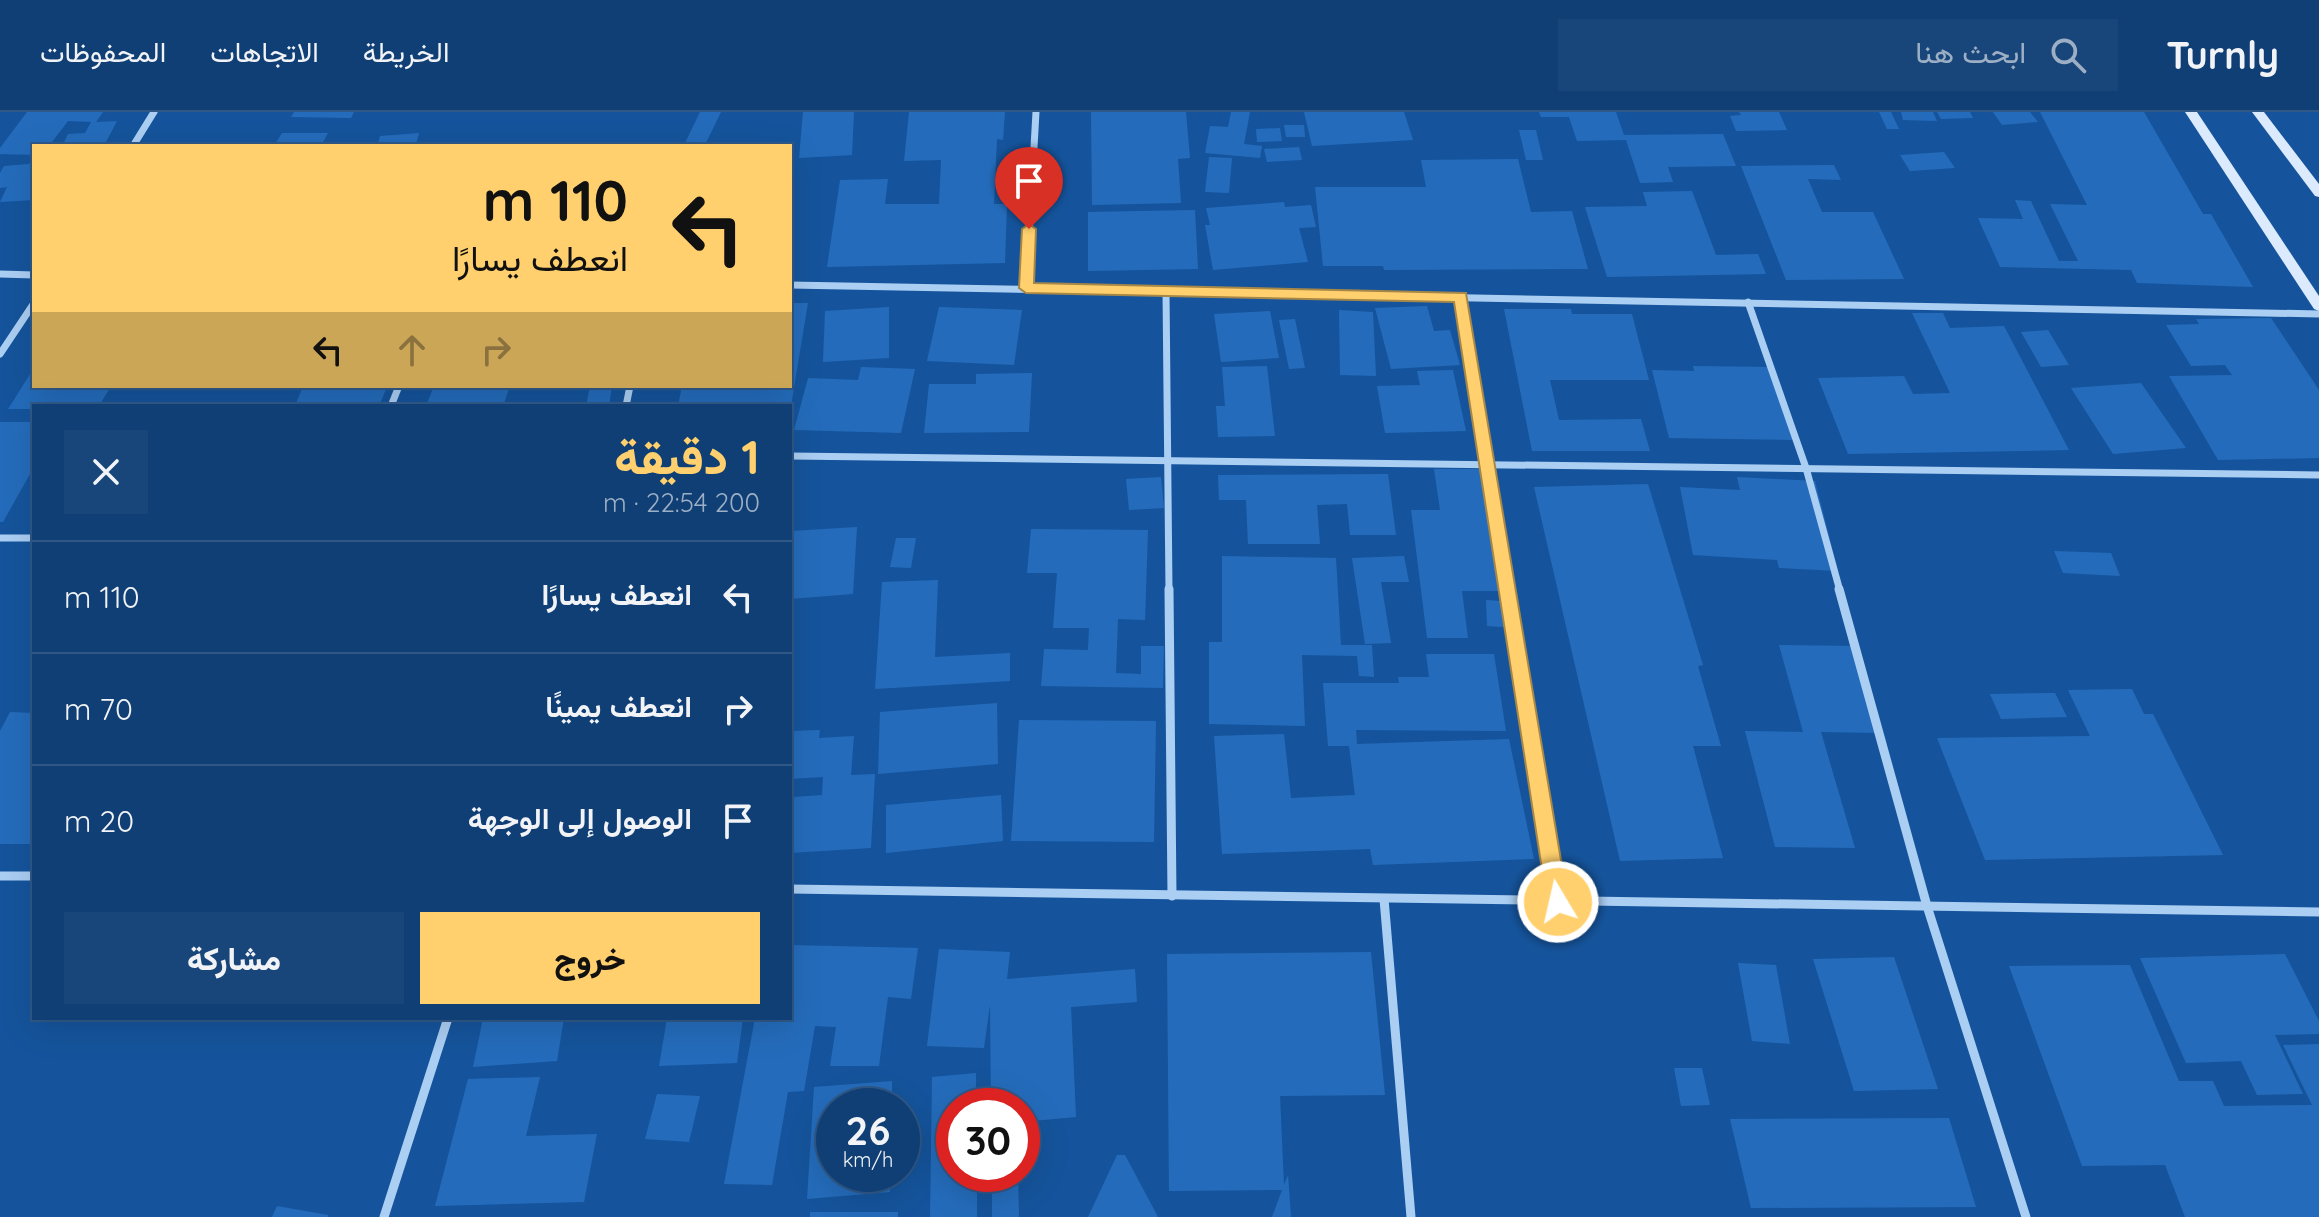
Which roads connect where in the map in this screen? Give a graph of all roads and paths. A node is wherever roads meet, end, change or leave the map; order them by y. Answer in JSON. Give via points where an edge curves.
{"nodes":[{"id":1,"x":154,"y":112,"type":"edge"},
{"id":2,"x":1036,"y":112,"type":"edge"},
{"id":3,"x":2191,"y":112,"type":"edge"},
{"id":4,"x":2258,"y":112,"type":"edge"},
{"id":5,"x":134,"y":144,"type":"edge"},
{"id":6,"x":2319,"y":193,"type":"edge"},
{"id":7,"x":0,"y":274,"type":"edge"},
{"id":8,"x":32,"y":275,"type":"edge"},
{"id":9,"x":792,"y":285,"type":"edge"},
{"id":10,"x":1026,"y":288,"type":"junction"},
{"id":11,"x":1166,"y":291,"type":"junction"},
{"id":12,"x":1460,"y":297,"type":"junction"},
{"id":13,"x":1748,"y":302,"type":"junction"},
{"id":14,"x":32,"y":306,"type":"edge"},
{"id":15,"x":2319,"y":306,"type":"edge"},
{"id":16,"x":2319,"y":314,"type":"edge"},
{"id":17,"x":0,"y":354,"type":"edge"},
{"id":18,"x":792,"y":456,"type":"edge"},
{"id":19,"x":1166,"y":461,"type":"junction"},
{"id":20,"x":1486,"y":464,"type":"junction"},
{"id":21,"x":1806,"y":468,"type":"junction"},
{"id":22,"x":2319,"y":475,"type":"edge"},
{"id":23,"x":0,"y":538,"type":"edge"},
{"id":24,"x":32,"y":538,"type":"edge"},
{"id":25,"x":0,"y":876,"type":"edge"},
{"id":26,"x":32,"y":876,"type":"edge"},
{"id":27,"x":792,"y":889,"type":"edge"},
{"id":28,"x":1172,"y":896,"type":"junction"},
{"id":29,"x":1384,"y":899,"type":"junction"},
{"id":30,"x":1558,"y":902,"type":"junction"},
{"id":31,"x":1927,"y":906,"type":"junction"},
{"id":32,"x":2319,"y":912,"type":"edge"},
{"id":33,"x":447,"y":1020,"type":"edge"},
{"id":34,"x":384,"y":1217,"type":"edge"},
{"id":35,"x":1411,"y":1217,"type":"edge"},
{"id":36,"x":2026,"y":1217,"type":"edge"}],
"edges":[{"from":1,"to":5,"type":"street"},
{"from":2,"to":10,"type":"street"},
{"from":3,"to":15,"type":"main road"},
{"from":4,"to":6,"type":"main road"},
{"from":7,"to":8,"type":"street"},
{"from":9,"to":10,"type":"street"},
{"from":10,"to":11,"type":"street"},
{"from":11,"to":12,"type":"street"},
{"from":11,"to":19,"type":"street"},
{"from":12,"to":13,"type":"street"},
{"from":12,"to":20,"type":"street"},
{"from":13,"to":16,"type":"street"},
{"from":13,"to":21,"type":"street"},
{"from":14,"to":17,"type":"street"},
{"from":18,"to":19,"type":"street"},
{"from":19,"to":20,"type":"street"},
{"from":19,"to":28,"type":"street"},
{"from":20,"to":21,"type":"street"},
{"from":20,"to":30,"type":"street"},
{"from":21,"to":22,"type":"street"},
{"from":21,"to":31,"type":"street"},
{"from":23,"to":24,"type":"street"},
{"from":25,"to":26,"type":"street"},
{"from":27,"to":28,"type":"street"},
{"from":28,"to":29,"type":"street"},
{"from":29,"to":30,"type":"street"},
{"from":29,"to":35,"type":"street"},
{"from":30,"to":31,"type":"street"},
{"from":31,"to":32,"type":"street"},
{"from":31,"to":36,"type":"street"},
{"from":33,"to":34,"type":"street"}]}
